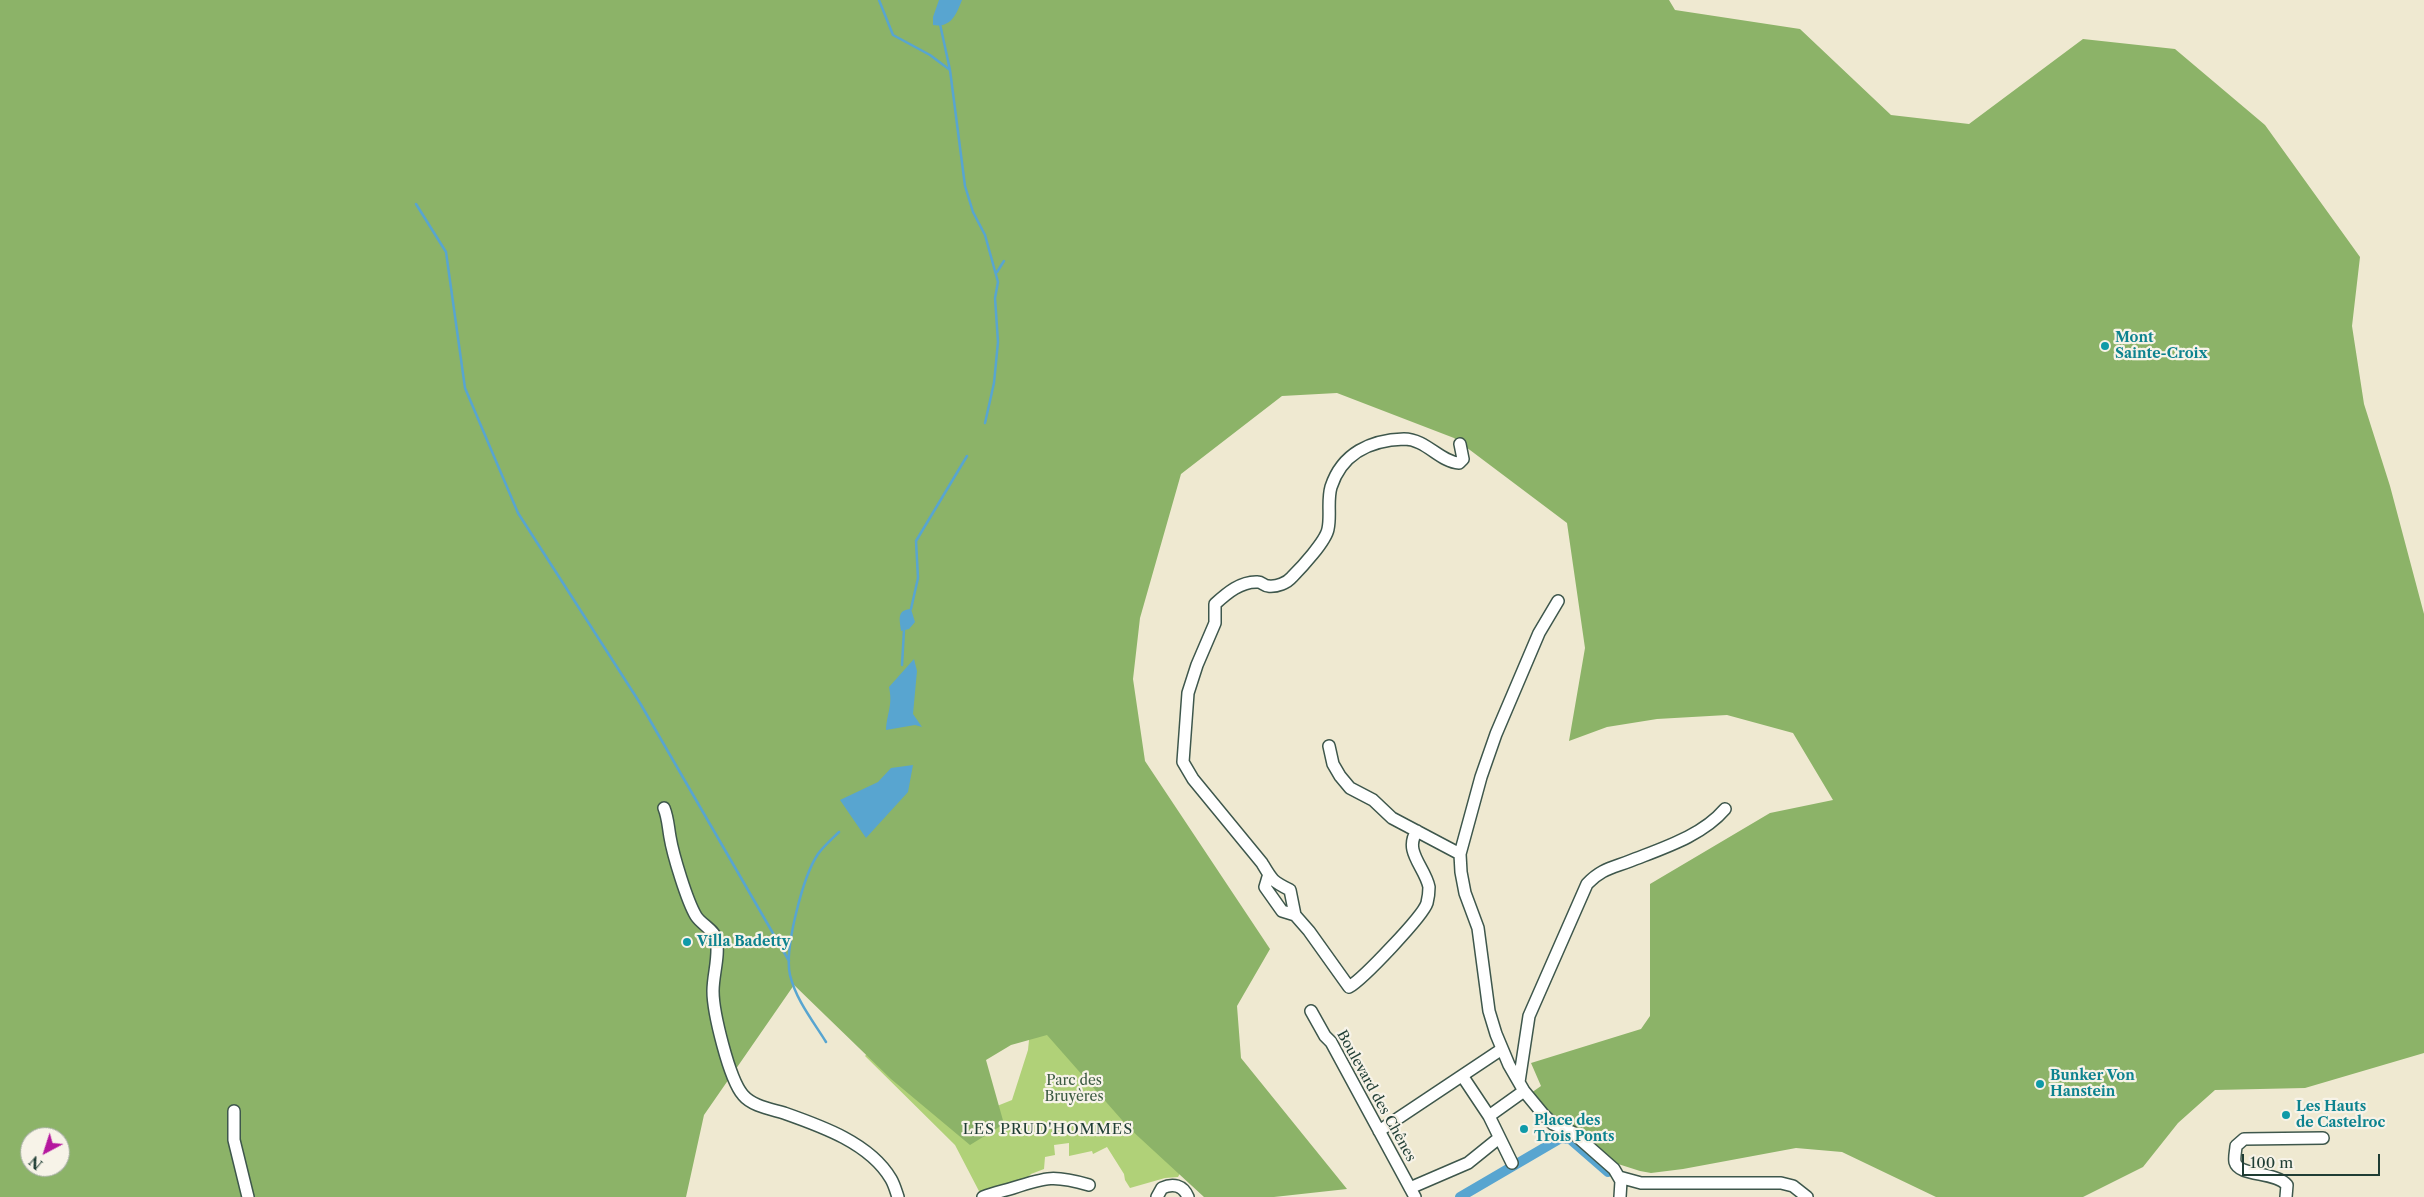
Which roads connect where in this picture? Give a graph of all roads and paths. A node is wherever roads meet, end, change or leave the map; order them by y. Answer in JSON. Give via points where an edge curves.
{"nodes":[{"id":1,"x":1460,"y":444,"type":"dead end"},
{"id":2,"x":1558,"y":601,"type":"dead end"},
{"id":3,"x":1329,"y":746,"type":"dead end"},
{"id":4,"x":664,"y":808,"type":"dead end"},
{"id":5,"x":1725,"y":809,"type":"dead end"},
{"id":6,"x":1417,"y":831,"type":"junction"},
{"id":7,"x":1460,"y":854,"type":"junction"},
{"id":8,"x":1268,"y":877,"type":"junction"},
{"id":9,"x":1295,"y":915,"type":"junction"},
{"id":10,"x":1311,"y":1011,"type":"dead end"},
{"id":11,"x":1502,"y":1049,"type":"junction"},
{"id":12,"x":1463,"y":1077,"type":"junction"},
{"id":13,"x":1521,"y":1087,"type":"junction"},
{"id":14,"x":234,"y":1111,"type":"dead end"},
{"id":15,"x":1489,"y":1116,"type":"junction"},
{"id":16,"x":1379,"y":1131,"type":"junction"},
{"id":17,"x":1499,"y":1138,"type":"junction"},
{"id":18,"x":2323,"y":1138,"type":"dead end"},
{"id":19,"x":1512,"y":1163,"type":"dead end"},
{"id":20,"x":1619,"y":1177,"type":"junction"},
{"id":21,"x":1089,"y":1185,"type":"dead end"},
{"id":22,"x":1412,"y":1192,"type":"edge"},
{"id":23,"x":248,"y":1197,"type":"edge"},
{"id":24,"x":898,"y":1197,"type":"edge"},
{"id":25,"x":983,"y":1197,"type":"edge"},
{"id":26,"x":1157,"y":1197,"type":"edge"},
{"id":27,"x":1188,"y":1197,"type":"edge"},
{"id":28,"x":1620,"y":1197,"type":"edge"},
{"id":29,"x":1807,"y":1197,"type":"edge"},
{"id":30,"x":2286,"y":1197,"type":"edge"}],
"edges":[{"from":1,"to":8,"type":"street","via":[[1463,459],[1459,463],[1452,463],[1421,443],[1406,439],[1363,447],[1355,452],[1331,487],[1329,528],[1290,580],[1280,585],[1244,584],[1215,604],[1215,623],[1210,640],[1188,693],[1183,762],[1193,779],[1262,863]]},
{"from":2,"to":7,"type":"street","via":[[1539,633],[1496,734]]},
{"from":3,"to":6,"type":"street","via":[[1333,764],[1350,788],[1373,800],[1392,818]]},
{"from":4,"to":24,"type":"street","via":[[674,858],[696,916],[715,935],[714,1010],[734,1083],[744,1096],[758,1105],[846,1139],[872,1157],[892,1180]]},
{"from":5,"to":13,"type":"street","via":[[1706,827],[1650,853],[1599,871],[1587,884],[1528,1016]]},
{"from":6,"to":7,"type":"street"},
{"from":6,"to":9,"type":"street","via":[[1411,847],[1429,888],[1427,904],[1359,981],[1349,987]]},
{"from":7,"to":11,"type":"street","via":[[1465,893],[1478,928],[1489,1011]]},
{"from":8,"to":9,"type":"street","via":[[1290,890]]},
{"from":8,"to":9,"type":"street","via":[[1265,887],[1282,911]]},
{"from":10,"to":16,"type":"street","name":"Boulevard des Chênes"},
{"from":11,"to":12,"type":"street"},
{"from":11,"to":13,"type":"street"},
{"from":12,"to":15,"type":"street"},
{"from":12,"to":16,"type":"street"},
{"from":13,"to":15,"type":"street"},
{"from":13,"to":20,"type":"street","via":[[1554,1124],[1572,1132]]},
{"from":14,"to":23,"type":"street","via":[[234,1140]]},
{"from":15,"to":17,"type":"street"},
{"from":16,"to":22,"type":"street","name":"Boulevard des Chênes"},
{"from":17,"to":19,"type":"street"},
{"from":17,"to":22,"type":"street","via":[[1468,1163]]},
{"from":18,"to":30,"type":"street","via":[[2239,1141],[2235,1162],[2239,1168],[2283,1179],[2287,1185]]},
{"from":20,"to":28,"type":"street"},
{"from":20,"to":29,"type":"street","via":[[1650,1183],[1781,1184],[1793,1186]]},
{"from":21,"to":25,"type":"street","via":[[1064,1178],[1038,1179]]},
{"from":26,"to":27,"type":"street","via":[[1162,1188],[1174,1185],[1183,1189]]}]}
